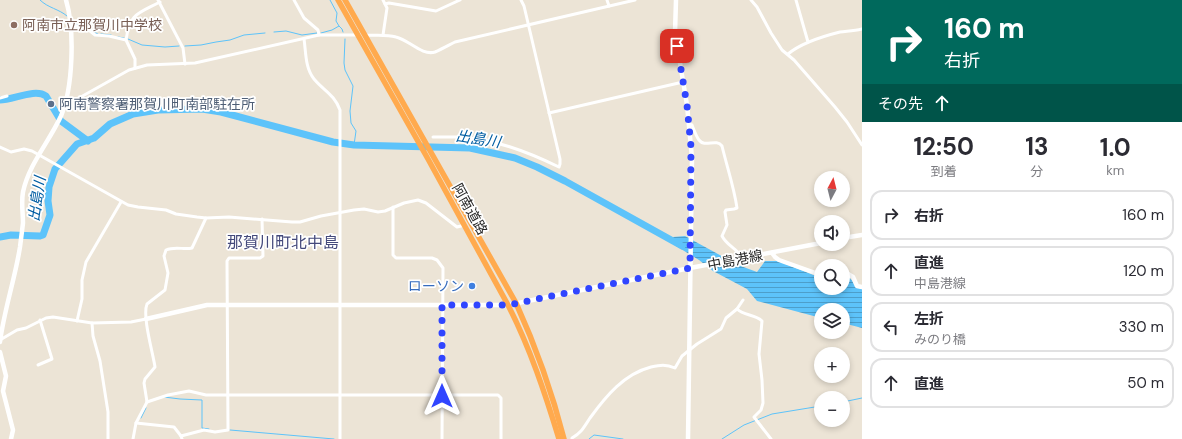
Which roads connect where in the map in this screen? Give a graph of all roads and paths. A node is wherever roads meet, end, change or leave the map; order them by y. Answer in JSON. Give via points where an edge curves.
{"nodes":[{"id":1,"x":66,"y":0,"type":"edge"},
{"id":2,"x":294,"y":0,"type":"edge"},
{"id":3,"x":338,"y":0,"type":"edge"},
{"id":4,"x":345,"y":0,"type":"edge"},
{"id":5,"x":460,"y":0,"type":"edge"},
{"id":6,"x":521,"y":0,"type":"edge"},
{"id":7,"x":608,"y":0,"type":"edge"},
{"id":8,"x":634,"y":0,"type":"edge"},
{"id":9,"x":676,"y":0,"type":"edge"},
{"id":10,"x":751,"y":0,"type":"edge"},
{"id":11,"x":796,"y":0,"type":"edge"},
{"id":12,"x":159,"y":1,"type":"edge"},
{"id":13,"x":384,"y":2,"type":"edge"},
{"id":14,"x":609,"y":6,"type":"junction"},
{"id":15,"x":71,"y":24,"type":"junction"},
{"id":16,"x":528,"y":25,"type":"junction"},
{"id":17,"x":862,"y":28,"type":"edge"},
{"id":18,"x":319,"y":35,"type":"junction"},
{"id":19,"x":357,"y":35,"type":"junction"},
{"id":20,"x":366,"y":35,"type":"junction"},
{"id":21,"x":383,"y":35,"type":"junction"},
{"id":22,"x":304,"y":39,"type":"junction"},
{"id":23,"x":126,"y":40,"type":"junction"},
{"id":24,"x":808,"y":42,"type":"junction"},
{"id":25,"x":788,"y":54,"type":"junction"},
{"id":26,"x":185,"y":64,"type":"junction"},
{"id":27,"x":135,"y":68,"type":"junction"},
{"id":28,"x":683,"y":82,"type":"junction"},
{"id":29,"x":7,"y":96,"type":"dead end"},
{"id":30,"x":0,"y":98,"type":"edge"},
{"id":31,"x":66,"y":101,"type":"junction"},
{"id":32,"x":549,"y":113,"type":"junction"},
{"id":33,"x":689,"y":124,"type":"junction"},
{"id":34,"x":417,"y":134,"type":"junction"},
{"id":35,"x":433,"y":137,"type":"dead end"},
{"id":36,"x":862,"y":146,"type":"edge"},
{"id":37,"x":0,"y":147,"type":"edge"},
{"id":38,"x":38,"y":156,"type":"junction"},
{"id":39,"x":431,"y":158,"type":"junction"},
{"id":40,"x":122,"y":202,"type":"junction"},
{"id":41,"x":393,"y":207,"type":"junction"},
{"id":42,"x":340,"y":212,"type":"junction"},
{"id":43,"x":206,"y":218,"type":"junction"},
{"id":44,"x":262,"y":219,"type":"junction"},
{"id":45,"x":465,"y":225,"type":"junction"},
{"id":46,"x":862,"y":235,"type":"edge"},
{"id":47,"x":850,"y":237,"type":"edge"},
{"id":48,"x":814,"y":244,"type":"edge"},
{"id":49,"x":772,"y":253,"type":"junction"},
{"id":50,"x":742,"y":258,"type":"junction"},
{"id":51,"x":690,"y":268,"type":"junction"},
{"id":52,"x":814,"y":272,"type":"edge"},
{"id":53,"x":850,"y":275,"type":"edge"},
{"id":54,"x":862,"y":287,"type":"edge"},
{"id":55,"x":743,"y":300,"type":"dead end"},
{"id":56,"x":516,"y":303,"type":"junction"},
{"id":57,"x":227,"y":304,"type":"junction"},
{"id":58,"x":340,"y":305,"type":"junction"},
{"id":59,"x":442,"y":305,"type":"junction"},
{"id":60,"x":508,"y":305,"type":"junction"},
{"id":61,"x":737,"y":309,"type":"junction"},
{"id":62,"x":146,"y":319,"type":"junction"},
{"id":63,"x":40,"y":320,"type":"junction"},
{"id":64,"x":77,"y":321,"type":"junction"},
{"id":65,"x":92,"y":323,"type":"junction"},
{"id":66,"x":0,"y":341,"type":"edge"},
{"id":67,"x":689,"y":351,"type":"junction"},
{"id":68,"x":0,"y":352,"type":"edge"},
{"id":69,"x":38,"y":365,"type":"dead end"},
{"id":70,"x":3,"y":380,"type":"edge"},
{"id":71,"x":227,"y":394,"type":"junction"},
{"id":72,"x":340,"y":395,"type":"junction"},
{"id":73,"x":442,"y":396,"type":"junction"},
{"id":74,"x":147,"y":402,"type":"junction"},
{"id":75,"x":552,"y":405,"type":"junction"},
{"id":76,"x":137,"y":423,"type":"junction"},
{"id":77,"x":181,"y":437,"type":"edge"},
{"id":78,"x":11,"y":439,"type":"edge"},
{"id":79,"x":108,"y":439,"type":"edge"},
{"id":80,"x":133,"y":439,"type":"edge"},
{"id":81,"x":340,"y":439,"type":"edge"},
{"id":82,"x":442,"y":439,"type":"edge"},
{"id":83,"x":501,"y":439,"type":"edge"},
{"id":84,"x":555,"y":439,"type":"edge"},
{"id":85,"x":559,"y":439,"type":"edge"},
{"id":86,"x":564,"y":439,"type":"edge"},
{"id":87,"x":568,"y":439,"type":"edge"},
{"id":88,"x":572,"y":439,"type":"edge"},
{"id":89,"x":688,"y":439,"type":"edge"},
{"id":90,"x":771,"y":439,"type":"edge"}],
"edges":[{"from":1,"to":15,"type":"main road"},
{"from":2,"to":18,"type":"street","via":[[304,18],[318,30]]},
{"from":3,"to":19,"type":"highway","name":"阿南道路"},
{"from":4,"to":20,"type":"highway","name":"阿南道路"},
{"from":5,"to":13,"type":"street","via":[[436,11]]},
{"from":6,"to":16,"type":"street"},
{"from":7,"to":14,"type":"street"},
{"from":8,"to":14,"type":"street"},
{"from":9,"to":28,"type":"main road","via":[[675,34]]},
{"from":10,"to":25,"type":"street","via":[[782,50]]},
{"from":11,"to":24,"type":"street"},
{"from":12,"to":23,"type":"street","via":[[135,15]]},
{"from":12,"to":26,"type":"street","via":[[183,48]]},
{"from":13,"to":21,"type":"street","via":[[387,8]]},
{"from":14,"to":16,"type":"street"},
{"from":15,"to":23,"type":"street","via":[[95,35]]},
{"from":15,"to":31,"type":"main road","via":[[72,49]]},
{"from":16,"to":21,"type":"street","via":[[455,42],[429,53],[422,52],[395,36]]},
{"from":16,"to":32,"type":"street"},
{"from":17,"to":24,"type":"street"},
{"from":18,"to":19,"type":"street"},
{"from":18,"to":22,"type":"street"},
{"from":19,"to":20,"type":"street"},
{"from":19,"to":34,"type":"highway","name":"阿南道路"},
{"from":20,"to":21,"type":"street"},
{"from":20,"to":34,"type":"highway","name":"阿南道路"},
{"from":22,"to":26,"type":"street","via":[[210,61]]},
{"from":22,"to":42,"type":"street","via":[[310,73],[332,95],[340,110]]},
{"from":23,"to":27,"type":"street","via":[[135,59]]},
{"from":24,"to":25,"type":"street"},
{"from":25,"to":36,"type":"street","via":[[835,107]]},
{"from":26,"to":27,"type":"street","via":[[157,64]]},
{"from":27,"to":31,"type":"street","via":[[79,98]]},
{"from":28,"to":32,"type":"street"},
{"from":28,"to":33,"type":"main road"},
{"from":29,"to":30,"type":"street"},
{"from":31,"to":38,"type":"main road","via":[[58,122]]},
{"from":32,"to":35,"type":"street","via":[[560,159],[559,167],[502,144],[457,137]]},
{"from":33,"to":50,"type":"street","via":[[703,143],[717,142],[722,146],[735,190],[737,208],[726,210],[727,225],[722,236]]},
{"from":33,"to":51,"type":"main road","via":[[692,158]]},
{"from":34,"to":39,"type":"highway","name":"阿南道路"},
{"from":37,"to":38,"type":"street","via":[[11,152],[24,149]]},
{"from":38,"to":40,"type":"street"},
{"from":38,"to":66,"type":"main road","via":[[23,192],[21,235]]},
{"from":39,"to":45,"type":"highway","name":"阿南道路"},
{"from":39,"to":56,"type":"highway","name":"阿南道路"},
{"from":40,"to":43,"type":"street","via":[[138,208],[166,210]]},
{"from":40,"to":64,"type":"street","via":[[86,262]]},
{"from":41,"to":42,"type":"street","via":[[378,212],[364,209]]},
{"from":41,"to":45,"type":"street","via":[[422,200],[457,227]]},
{"from":41,"to":59,"type":"street","via":[[393,256],[437,260],[443,268]]},
{"from":42,"to":44,"type":"street","via":[[300,222]]},
{"from":42,"to":58,"type":"street"},
{"from":43,"to":44,"type":"street"},
{"from":43,"to":62,"type":"street","via":[[192,248],[166,250],[164,254],[168,273],[165,290],[147,304]]},
{"from":44,"to":57,"type":"street","via":[[263,256],[229,258],[227,261]]},
{"from":45,"to":60,"type":"highway","name":"阿南道路"},
{"from":46,"to":47,"type":"main road"},
{"from":48,"to":49,"type":"main road","name":"中島港線"},
{"from":49,"to":50,"type":"main road","name":"中島港線"},
{"from":49,"to":52,"type":"main road","via":[[779,260]]},
{"from":50,"to":51,"type":"main road","name":"中島港線"},
{"from":51,"to":56,"type":"main road","name":"中島港線"},
{"from":51,"to":67,"type":"main road"},
{"from":53,"to":54,"type":"main road","via":[[857,286]]},
{"from":55,"to":61,"type":"street"},
{"from":56,"to":60,"type":"main road","name":"中島港線"},
{"from":56,"to":75,"type":"highway","name":"阿南道路","via":[[527,328]]},
{"from":57,"to":58,"type":"main road","name":"中島港線"},
{"from":57,"to":62,"type":"main road","name":"中島港線","via":[[202,305]]},
{"from":57,"to":71,"type":"street"},
{"from":58,"to":59,"type":"main road","name":"中島港線"},
{"from":58,"to":72,"type":"street"},
{"from":59,"to":60,"type":"main road","name":"中島港線"},
{"from":59,"to":73,"type":"street"},
{"from":60,"to":75,"type":"highway","name":"阿南道路"},
{"from":61,"to":67,"type":"street","via":[[726,318],[721,329]]},
{"from":61,"to":90,"type":"street","via":[[762,321],[759,354],[763,403],[761,410],[754,416]]},
{"from":62,"to":65,"type":"street"},
{"from":62,"to":74,"type":"street","via":[[155,367],[144,383]]},
{"from":63,"to":64,"type":"street","via":[[53,317]]},
{"from":63,"to":66,"type":"street"},
{"from":63,"to":69,"type":"street","via":[[52,359]]},
{"from":64,"to":65,"type":"street"},
{"from":65,"to":79,"type":"street","via":[[108,412]]},
{"from":67,"to":88,"type":"street","via":[[682,356],[675,368],[668,365],[643,369],[622,381],[584,430]]},
{"from":67,"to":89,"type":"main road"},
{"from":68,"to":70,"type":"main road","via":[[5,372]]},
{"from":70,"to":78,"type":"main road","via":[[13,430]]},
{"from":71,"to":72,"type":"street"},
{"from":71,"to":74,"type":"street","via":[[201,395],[189,391]]},
{"from":71,"to":77,"type":"street","via":[[228,430],[204,430]]},
{"from":72,"to":73,"type":"street"},
{"from":72,"to":81,"type":"street"},
{"from":73,"to":82,"type":"street"},
{"from":73,"to":83,"type":"street","via":[[498,395],[501,398]]},
{"from":74,"to":76,"type":"street"},
{"from":75,"to":84,"type":"highway"},
{"from":75,"to":85,"type":"highway","name":"阿南道路"},
{"from":75,"to":86,"type":"highway","name":"阿南道路"},
{"from":75,"to":87,"type":"highway"},
{"from":76,"to":77,"type":"street","via":[[174,427]]},
{"from":76,"to":80,"type":"street"}]}
